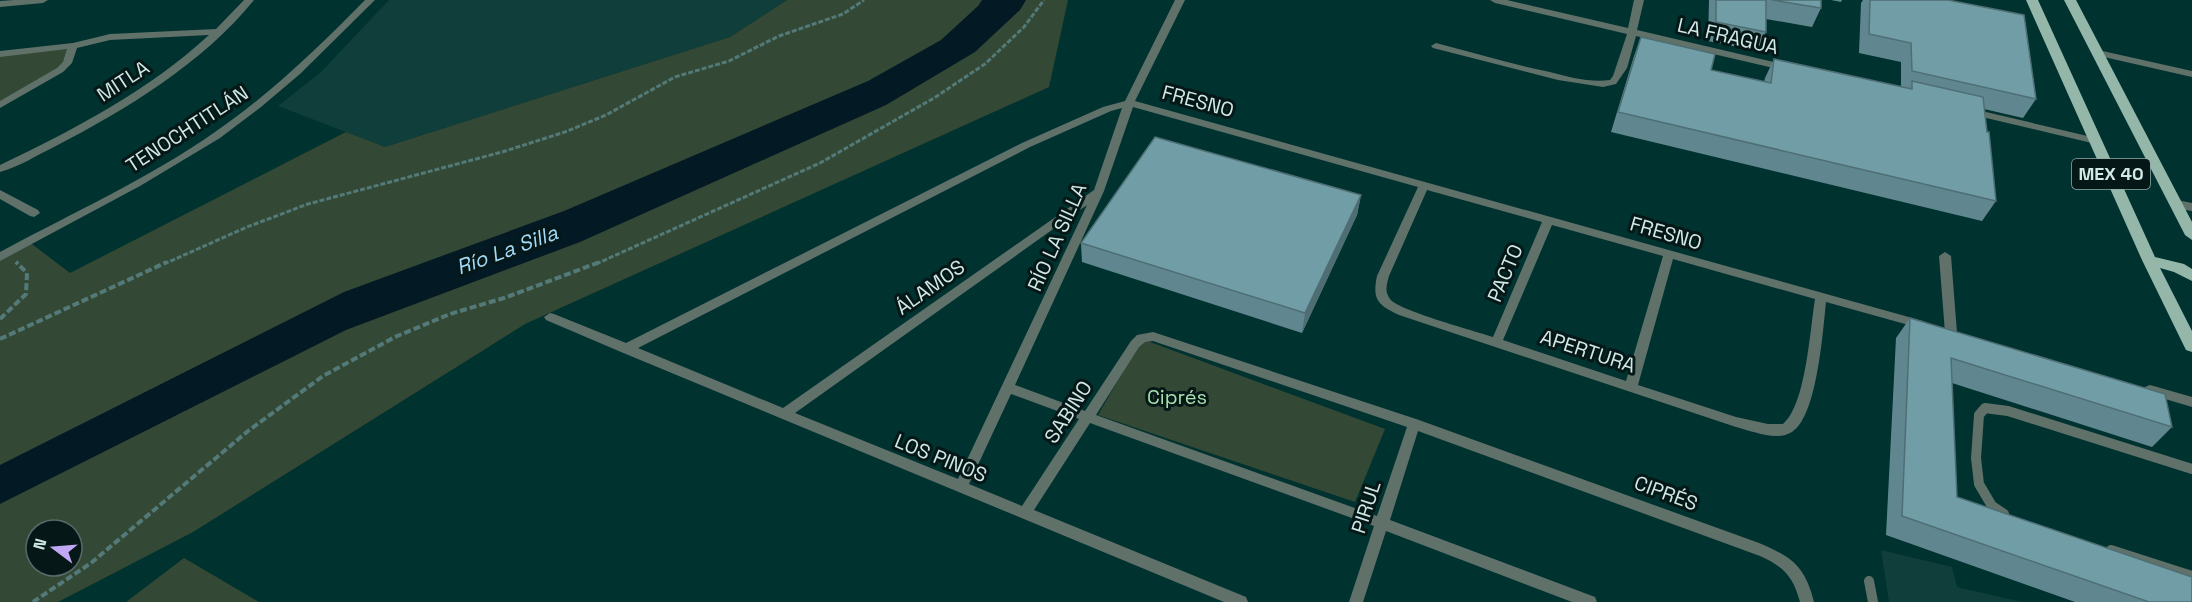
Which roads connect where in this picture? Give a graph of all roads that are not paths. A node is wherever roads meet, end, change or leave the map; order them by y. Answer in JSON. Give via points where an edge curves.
{"nodes":[{"id":1,"x":43,"y":0,"type":"edge"},
{"id":2,"x":249,"y":0,"type":"edge"},
{"id":3,"x":370,"y":0,"type":"edge"},
{"id":4,"x":1180,"y":0,"type":"edge"},
{"id":5,"x":1495,"y":0,"type":"edge"},
{"id":6,"x":1640,"y":0,"type":"edge"},
{"id":7,"x":2032,"y":0,"type":"edge"},
{"id":8,"x":2070,"y":0,"type":"edge"},
{"id":9,"x":0,"y":4,"type":"edge"},
{"id":10,"x":220,"y":32,"type":"junction"},
{"id":11,"x":1633,"y":32,"type":"junction"},
{"id":12,"x":73,"y":46,"type":"junction"},
{"id":13,"x":1436,"y":46,"type":"dead end"},
{"id":14,"x":2098,"y":53,"type":"junction"},
{"id":15,"x":0,"y":54,"type":"edge"},
{"id":16,"x":1796,"y":70,"type":"edge"},
{"id":17,"x":2192,"y":74,"type":"edge"},
{"id":18,"x":1129,"y":103,"type":"junction"},
{"id":19,"x":0,"y":105,"type":"edge"},
{"id":20,"x":1958,"y":108,"type":"edge"},
{"id":21,"x":2096,"y":141,"type":"junction"},
{"id":22,"x":0,"y":169,"type":"edge"},
{"id":23,"x":1424,"y":185,"type":"junction"},
{"id":24,"x":1099,"y":191,"type":"junction"},
{"id":25,"x":0,"y":194,"type":"edge"},
{"id":26,"x":2176,"y":204,"type":"junction"},
{"id":27,"x":2192,"y":207,"type":"edge"},
{"id":28,"x":34,"y":213,"type":"dead end"},
{"id":29,"x":1549,"y":219,"type":"junction"},
{"id":30,"x":2192,"y":235,"type":"edge"},
{"id":31,"x":1669,"y":254,"type":"junction"},
{"id":32,"x":3,"y":255,"type":"edge"},
{"id":33,"x":1945,"y":256,"type":"dead end"},
{"id":34,"x":2150,"y":260,"type":"junction"},
{"id":35,"x":2192,"y":276,"type":"edge"},
{"id":36,"x":1821,"y":297,"type":"junction"},
{"id":37,"x":550,"y":317,"type":"dead end"},
{"id":38,"x":1146,"y":336,"type":"joint"},
{"id":39,"x":1497,"y":341,"type":"junction"},
{"id":40,"x":2192,"y":346,"type":"edge"},
{"id":41,"x":625,"y":349,"type":"junction"},
{"id":42,"x":1631,"y":386,"type":"junction"},
{"id":43,"x":2135,"y":386,"type":"edge"},
{"id":44,"x":1008,"y":388,"type":"junction"},
{"id":45,"x":2192,"y":402,"type":"edge"},
{"id":46,"x":784,"y":414,"type":"junction"},
{"id":47,"x":1088,"y":417,"type":"junction"},
{"id":48,"x":1414,"y":424,"type":"junction"},
{"id":49,"x":2192,"y":471,"type":"edge"},
{"id":50,"x":961,"y":487,"type":"junction"},
{"id":51,"x":1024,"y":513,"type":"junction"},
{"id":52,"x":2014,"y":518,"type":"edge"},
{"id":53,"x":1381,"y":523,"type":"junction"},
{"id":54,"x":2104,"y":547,"type":"edge"},
{"id":55,"x":2192,"y":576,"type":"edge"},
{"id":56,"x":1869,"y":581,"type":"dead end"},
{"id":57,"x":1241,"y":602,"type":"edge"},
{"id":58,"x":1356,"y":602,"type":"edge"},
{"id":59,"x":1590,"y":602,"type":"edge"},
{"id":60,"x":1807,"y":602,"type":"edge"},
{"id":61,"x":1873,"y":602,"type":"edge"}],
"edges":[{"from":1,"to":9,"type":"street"},
{"from":2,"to":10,"type":"street","name":"MITLA"},
{"from":3,"to":32,"type":"street","name":"TENOCHTITLÁN","via":[[282,85],[217,135]]},
{"from":4,"to":18,"type":"street","name":"RÍO LA SILLA"},
{"from":5,"to":11,"type":"street","name":"LA FRAGUA"},
{"from":6,"to":11,"type":"street"},
{"from":7,"to":21,"type":"main road","number":"MEX 40"},
{"from":8,"to":14,"type":"main road","number":"MEX 40"},
{"from":10,"to":12,"type":"street","via":[[110,37]]},
{"from":10,"to":22,"type":"street","name":"MITLA","via":[[128,102]]},
{"from":11,"to":13,"type":"street","via":[[1619,75],[1607,85],[1577,82]]},
{"from":11,"to":16,"type":"street","name":"LA FRAGUA"},
{"from":12,"to":15,"type":"street"},
{"from":12,"to":19,"type":"street","via":[[60,70]]},
{"from":14,"to":17,"type":"street"},
{"from":14,"to":26,"type":"main road","number":"MEX 40"},
{"from":18,"to":23,"type":"street","name":"FRESNO"},
{"from":18,"to":24,"type":"street","name":"RÍO LA SILLA"},
{"from":18,"to":41,"type":"street","via":[[1026,146]]},
{"from":20,"to":21,"type":"street"},
{"from":21,"to":34,"type":"main road","number":"MEX 40"},
{"from":23,"to":29,"type":"street","name":"FRESNO"},
{"from":23,"to":39,"type":"street","name":"APERTURA","via":[[1383,276],[1382,297],[1386,304],[1403,312]]},
{"from":24,"to":44,"type":"street","name":"RÍO LA SILLA"},
{"from":24,"to":46,"type":"street","name":"ÁLAMOS"},
{"from":25,"to":28,"type":"street"},
{"from":26,"to":27,"type":"lane"},
{"from":26,"to":30,"type":"main road","number":"MEX 40"},
{"from":29,"to":31,"type":"street","name":"FRESNO"},
{"from":29,"to":39,"type":"street","name":"PACTO"},
{"from":31,"to":36,"type":"street","name":"FRESNO"},
{"from":31,"to":42,"type":"street"},
{"from":33,"to":36,"type":"street","name":"FRESNO","via":[[1946,332]]},
{"from":34,"to":35,"type":"main road"},
{"from":34,"to":40,"type":"main road","number":"MEX 40"},
{"from":36,"to":42,"type":"street","name":"APERTURA","via":[[1806,397],[1796,423],[1788,429],[1736,422]]},
{"from":37,"to":41,"type":"street","name":"LOS PINOS"},
{"from":38,"to":47,"type":"street","name":"SABINO","via":[[1135,344]]},
{"from":38,"to":48,"type":"street","name":"CIPRÉS","via":[[1167,339]]},
{"from":39,"to":42,"type":"street","name":"APERTURA"},
{"from":41,"to":46,"type":"street","name":"LOS PINOS"},
{"from":43,"to":45,"type":"street"},
{"from":44,"to":47,"type":"street"},
{"from":44,"to":50,"type":"street","name":"RÍO LA SILLA"},
{"from":46,"to":50,"type":"street","name":"LOS PINOS"},
{"from":47,"to":51,"type":"street","name":"SABINO"},
{"from":47,"to":53,"type":"street"},
{"from":48,"to":53,"type":"street","name":"PIRUL"},
{"from":48,"to":60,"type":"street","name":"CIPRÉS","via":[[1771,554],[1792,567],[1800,578]]},
{"from":49,"to":52,"type":"lane","via":[[2008,411],[1985,408],[1979,415],[1978,487],[1995,510]]},
{"from":50,"to":51,"type":"street","name":"LOS PINOS"},
{"from":51,"to":57,"type":"street","name":"LOS PINOS"},
{"from":53,"to":58,"type":"street","name":"PIRUL"},
{"from":53,"to":59,"type":"street"},
{"from":54,"to":55,"type":"lane"},
{"from":56,"to":61,"type":"lane"}]}
